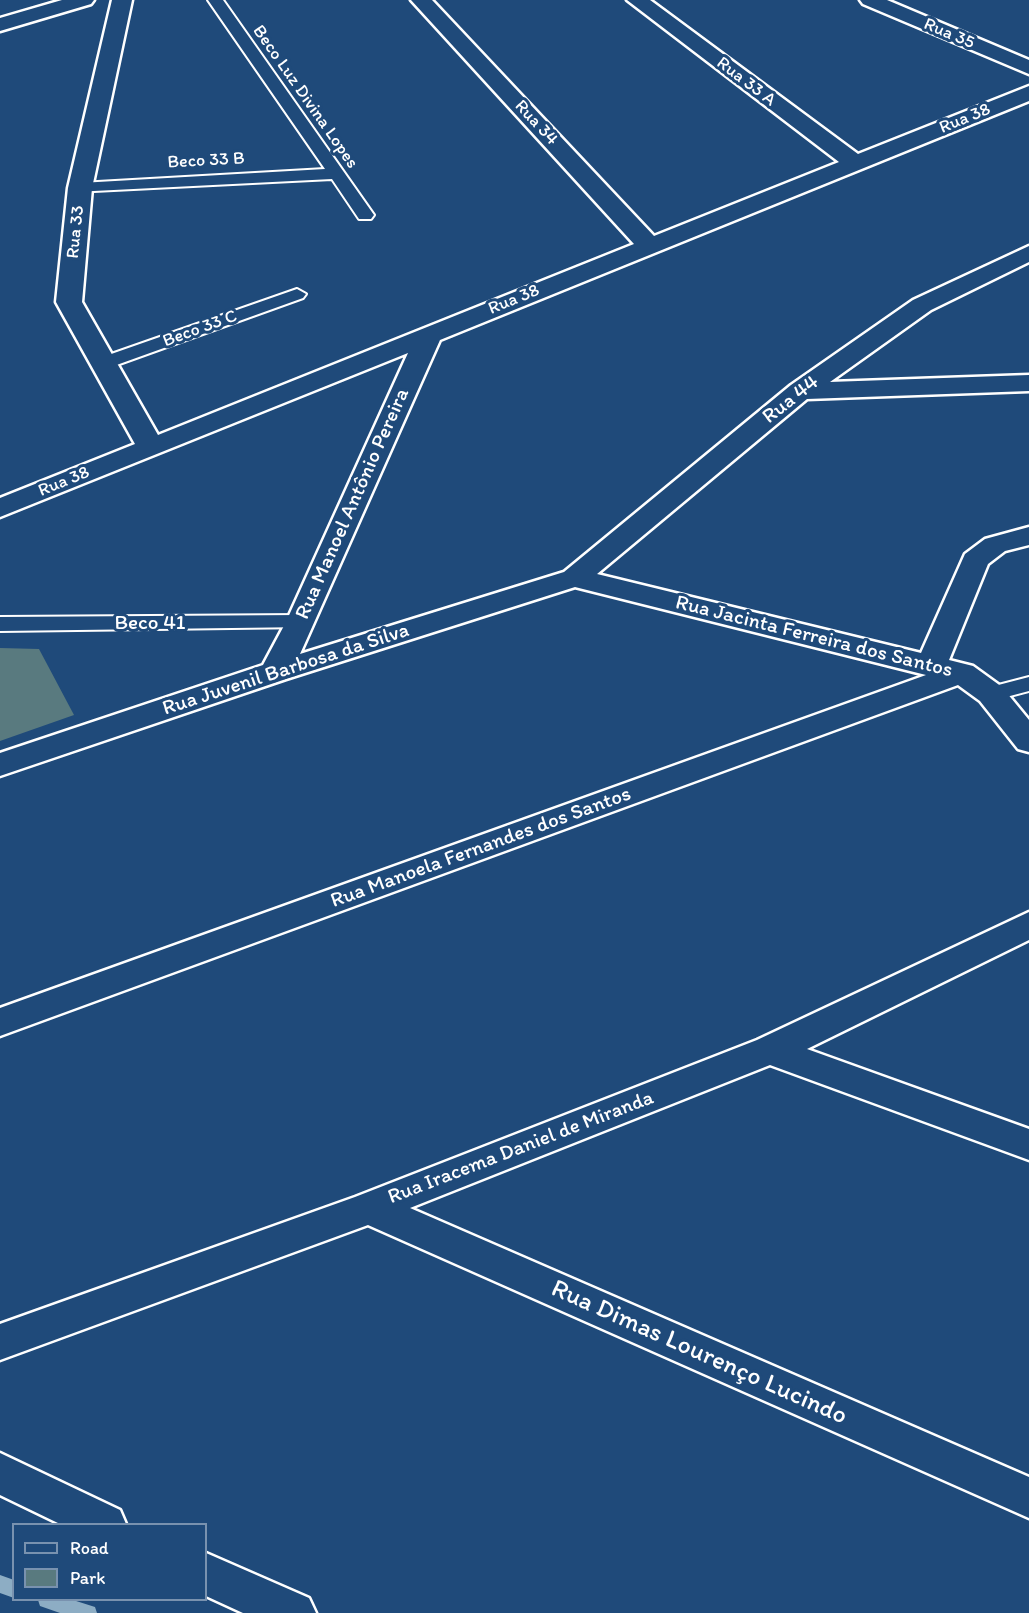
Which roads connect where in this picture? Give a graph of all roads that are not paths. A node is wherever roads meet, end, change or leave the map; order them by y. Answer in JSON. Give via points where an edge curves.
{"nodes":[{"id":1,"x":84,"y":0,"type":"edge"},
{"id":2,"x":122,"y":0,"type":"edge"},
{"id":3,"x":215,"y":0,"type":"edge"},
{"id":4,"x":421,"y":0,"type":"edge"},
{"id":5,"x":637,"y":0,"type":"edge"},
{"id":6,"x":870,"y":0,"type":"edge"},
{"id":7,"x":0,"y":25,"type":"edge"},
{"id":8,"x":1029,"y":68,"type":"edge"},
{"id":9,"x":1029,"y":93,"type":"edge"},
{"id":10,"x":855,"y":163,"type":"junction"},
{"id":11,"x":334,"y":174,"type":"junction"},
{"id":12,"x":80,"y":188,"type":"junction"},
{"id":13,"x":365,"y":215,"type":"dead end"},
{"id":14,"x":650,"y":246,"type":"junction"},
{"id":15,"x":1029,"y":253,"type":"edge"},
{"id":16,"x":297,"y":294,"type":"dead end"},
{"id":17,"x":429,"y":335,"type":"junction"},
{"id":18,"x":104,"y":363,"type":"junction"},
{"id":19,"x":1029,"y":383,"type":"edge"},
{"id":20,"x":800,"y":391,"type":"junction"},
{"id":21,"x":151,"y":447,"type":"junction"},
{"id":22,"x":0,"y":508,"type":"edge"},
{"id":23,"x":1029,"y":536,"type":"edge"},
{"id":24,"x":574,"y":578,"type":"junction"},
{"id":25,"x":300,"y":622,"type":"junction"},
{"id":26,"x":0,"y":624,"type":"edge"},
{"id":27,"x":946,"y":669,"type":"junction"},
{"id":28,"x":275,"y":672,"type":"junction"},
{"id":29,"x":1029,"y":684,"type":"edge"},
{"id":30,"x":991,"y":694,"type":"junction"},
{"id":31,"x":1029,"y":741,"type":"edge"},
{"id":32,"x":0,"y":765,"type":"edge"},
{"id":33,"x":1029,"y":925,"type":"edge"},
{"id":34,"x":0,"y":1022,"type":"edge"},
{"id":35,"x":770,"y":1050,"type":"junction"},
{"id":36,"x":1029,"y":1144,"type":"edge"},
{"id":37,"x":369,"y":1208,"type":"junction"},
{"id":38,"x":0,"y":1342,"type":"edge"},
{"id":39,"x":0,"y":1473,"type":"edge"},
{"id":40,"x":1029,"y":1498,"type":"edge"},
{"id":41,"x":102,"y":1523,"type":"edge"},
{"id":42,"x":207,"y":1574,"type":"edge"},
{"id":43,"x":294,"y":1613,"type":"edge"}],
"edges":[{"from":1,"to":7,"type":"street"},
{"from":2,"to":12,"type":"street","name":"Rua 33"},
{"from":3,"to":11,"type":"lane","name":"Beco Luz Divina Lopes"},
{"from":4,"to":14,"type":"street","name":"Rua 34"},
{"from":5,"to":10,"type":"street","name":"Rua 33 A"},
{"from":6,"to":8,"type":"street","name":"Rua 35"},
{"from":9,"to":10,"type":"street","name":"Rua 38"},
{"from":10,"to":14,"type":"street","name":"Rua 38"},
{"from":11,"to":12,"type":"lane","name":"Beco 33 B"},
{"from":11,"to":13,"type":"lane","name":"Beco Luz Divina Lopes"},
{"from":12,"to":18,"type":"street","name":"Rua 33","via":[[69,303]]},
{"from":14,"to":17,"type":"street","name":"Rua 38"},
{"from":15,"to":20,"type":"street","name":"Rua 44","via":[[922,305]]},
{"from":16,"to":18,"type":"lane","name":"Beco 33 C"},
{"from":17,"to":21,"type":"street","name":"Rua 38"},
{"from":17,"to":25,"type":"street","name":"Rua Manoel Antônio Pereira"},
{"from":18,"to":21,"type":"street","name":"Rua 33"},
{"from":19,"to":20,"type":"street"},
{"from":20,"to":24,"type":"street","name":"Rua 44"},
{"from":21,"to":22,"type":"street","name":"Rua 38"},
{"from":23,"to":27,"type":"street","via":[[994,544],[975,560]]},
{"from":24,"to":27,"type":"street","name":"Rua Jacinta Ferreira dos Santos"},
{"from":24,"to":28,"type":"street","name":"Rua Juvenil Barbosa da Silva"},
{"from":25,"to":26,"type":"lane","name":"Beco 41"},
{"from":25,"to":28,"type":"street","name":"Rua Manoel Antônio Pereira"},
{"from":27,"to":30,"type":"street","name":"Rua Jacinta Ferreira dos Santos"},
{"from":27,"to":34,"type":"street","name":"Rua Manoela Fernandes dos Santos"},
{"from":28,"to":32,"type":"street","name":"Rua Juvenil Barbosa da Silva"},
{"from":29,"to":30,"type":"lane"},
{"from":30,"to":31,"type":"street","name":"Rua Jacinta Ferreira dos Santos"},
{"from":33,"to":35,"type":"street","name":"Rua Iracema Daniel de Miranda"},
{"from":35,"to":36,"type":"street"},
{"from":35,"to":37,"type":"street","name":"Rua Iracema Daniel de Miranda"},
{"from":37,"to":38,"type":"street","name":"Rua Iracema Daniel de Miranda"},
{"from":37,"to":40,"type":"street","name":"Rua Dimas Lourenço Lucindo"},
{"from":39,"to":41,"type":"street"},
{"from":42,"to":43,"type":"street"}]}
